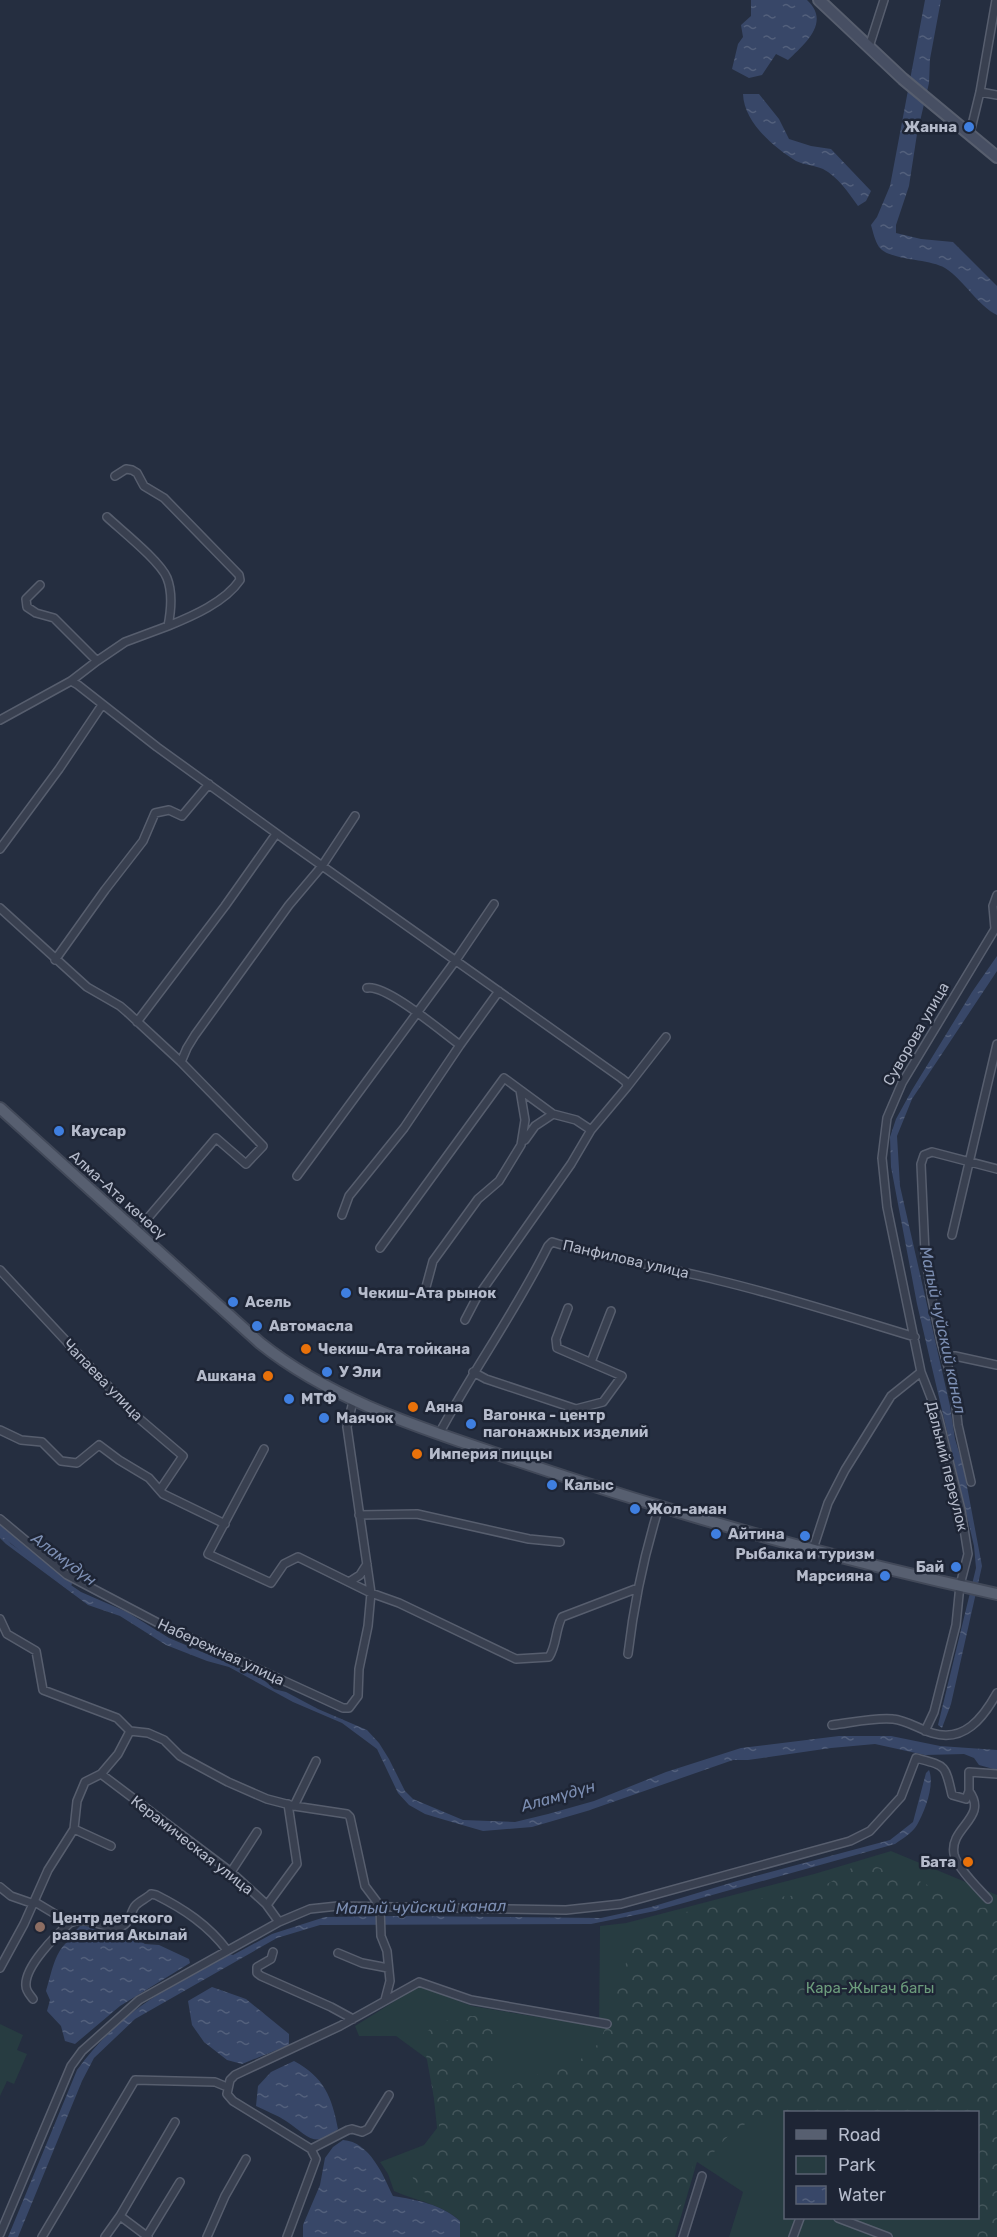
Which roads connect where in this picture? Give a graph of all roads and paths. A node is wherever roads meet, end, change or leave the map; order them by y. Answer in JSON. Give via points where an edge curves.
{"nodes":[{"id":1,"x":819,"y":0,"type":"edge"},
{"id":2,"x":884,"y":0,"type":"edge"},
{"id":3,"x":996,"y":0,"type":"edge"},
{"id":4,"x":869,"y":47,"type":"junction"},
{"id":5,"x":980,"y":92,"type":"junction"},
{"id":6,"x":997,"y":95,"type":"edge"},
{"id":7,"x":970,"y":133,"type":"junction"},
{"id":8,"x":997,"y":157,"type":"edge"},
{"id":9,"x":114,"y":476,"type":"dead end"},
{"id":10,"x":107,"y":517,"type":"dead end"},
{"id":11,"x":39,"y":585,"type":"dead end"},
{"id":12,"x":168,"y":626,"type":"junction"},
{"id":13,"x":97,"y":661,"type":"junction"},
{"id":14,"x":70,"y":681,"type":"junction"},
{"id":15,"x":102,"y":705,"type":"junction"},
{"id":16,"x":0,"y":720,"type":"edge"},
{"id":17,"x":209,"y":784,"type":"junction"},
{"id":18,"x":355,"y":816,"type":"dead end"},
{"id":19,"x":276,"y":834,"type":"junction"},
{"id":20,"x":0,"y":849,"type":"edge"},
{"id":21,"x":322,"y":866,"type":"junction"},
{"id":22,"x":997,"y":895,"type":"edge"},
{"id":23,"x":494,"y":904,"type":"dead end"},
{"id":24,"x":0,"y":908,"type":"edge"},
{"id":25,"x":55,"y":960,"type":"junction"},
{"id":26,"x":456,"y":960,"type":"junction"},
{"id":27,"x":367,"y":988,"type":"dead end"},
{"id":28,"x":499,"y":991,"type":"junction"},
{"id":29,"x":416,"y":1014,"type":"junction"},
{"id":30,"x":138,"y":1022,"type":"junction"},
{"id":31,"x":666,"y":1037,"type":"dead end"},
{"id":32,"x":997,"y":1044,"type":"edge"},
{"id":33,"x":460,"y":1046,"type":"junction"},
{"id":34,"x":181,"y":1062,"type":"junction"},
{"id":35,"x":627,"y":1087,"type":"junction"},
{"id":36,"x":520,"y":1090,"type":"junction"},
{"id":37,"x":0,"y":1108,"type":"edge"},
{"id":38,"x":553,"y":1114,"type":"junction"},
{"id":39,"x":591,"y":1130,"type":"junction"},
{"id":40,"x":521,"y":1144,"type":"junction"},
{"id":41,"x":968,"y":1162,"type":"junction"},
{"id":42,"x":997,"y":1170,"type":"edge"},
{"id":43,"x":297,"y":1176,"type":"dead end"},
{"id":44,"x":342,"y":1215,"type":"dead end"},
{"id":45,"x":136,"y":1232,"type":"junction"},
{"id":46,"x":952,"y":1235,"type":"dead end"},
{"id":47,"x":380,"y":1248,"type":"dead end"},
{"id":48,"x":0,"y":1270,"type":"edge"},
{"id":49,"x":426,"y":1287,"type":"dead end"},
{"id":50,"x":568,"y":1308,"type":"dead end"},
{"id":51,"x":611,"y":1311,"type":"dead end"},
{"id":52,"x":465,"y":1320,"type":"dead end"},
{"id":53,"x":915,"y":1337,"type":"junction"},
{"id":54,"x":945,"y":1357,"type":"junction"},
{"id":55,"x":591,"y":1362,"type":"junction"},
{"id":56,"x":997,"y":1365,"type":"edge"},
{"id":57,"x":473,"y":1372,"type":"junction"},
{"id":58,"x":921,"y":1372,"type":"junction"},
{"id":59,"x":353,"y":1401,"type":"junction"},
{"id":60,"x":0,"y":1430,"type":"edge"},
{"id":61,"x":439,"y":1434,"type":"junction"},
{"id":62,"x":264,"y":1449,"type":"dead end"},
{"id":63,"x":971,"y":1482,"type":"dead end"},
{"id":64,"x":160,"y":1490,"type":"junction"},
{"id":65,"x":659,"y":1507,"type":"junction"},
{"id":66,"x":358,"y":1515,"type":"junction"},
{"id":67,"x":0,"y":1520,"type":"edge"},
{"id":68,"x":225,"y":1524,"type":"junction"},
{"id":69,"x":560,"y":1542,"type":"dead end"},
{"id":70,"x":813,"y":1549,"type":"junction"},
{"id":71,"x":367,"y":1564,"type":"junction"},
{"id":72,"x":349,"y":1582,"type":"junction"},
{"id":73,"x":960,"y":1585,"type":"junction"},
{"id":74,"x":638,"y":1588,"type":"junction"},
{"id":75,"x":371,"y":1593,"type":"junction"},
{"id":76,"x":997,"y":1594,"type":"edge"},
{"id":77,"x":0,"y":1619,"type":"edge"},
{"id":78,"x":628,"y":1654,"type":"dead end"},
{"id":79,"x":997,"y":1693,"type":"edge"},
{"id":80,"x":832,"y":1725,"type":"dead end"},
{"id":81,"x":130,"y":1731,"type":"junction"},
{"id":82,"x":929,"y":1732,"type":"junction"},
{"id":83,"x":316,"y":1761,"type":"dead end"},
{"id":84,"x":101,"y":1774,"type":"junction"},
{"id":85,"x":997,"y":1774,"type":"edge"},
{"id":86,"x":969,"y":1791,"type":"junction"},
{"id":87,"x":291,"y":1805,"type":"junction"},
{"id":88,"x":74,"y":1830,"type":"junction"},
{"id":89,"x":257,"y":1832,"type":"dead end"},
{"id":90,"x":111,"y":1846,"type":"dead end"},
{"id":91,"x":231,"y":1872,"type":"junction"},
{"id":92,"x":0,"y":1887,"type":"edge"},
{"id":93,"x":988,"y":1899,"type":"dead end"},
{"id":94,"x":34,"y":1903,"type":"junction"},
{"id":95,"x":267,"y":1905,"type":"junction"},
{"id":96,"x":380,"y":1909,"type":"junction"},
{"id":97,"x":279,"y":1922,"type":"junction"},
{"id":98,"x":70,"y":1923,"type":"junction"},
{"id":99,"x":227,"y":1950,"type":"junction"},
{"id":100,"x":273,"y":1952,"type":"dead end"},
{"id":101,"x":338,"y":1953,"type":"dead end"},
{"id":102,"x":0,"y":1968,"type":"edge"},
{"id":103,"x":388,"y":1968,"type":"junction"},
{"id":104,"x":33,"y":1999,"type":"dead end"},
{"id":105,"x":385,"y":2000,"type":"junction"},
{"id":106,"x":353,"y":2019,"type":"junction"},
{"id":107,"x":607,"y":2024,"type":"dead end"},
{"id":108,"x":227,"y":2087,"type":"junction"},
{"id":109,"x":389,"y":2095,"type":"dead end"},
{"id":110,"x":175,"y":2122,"type":"dead end"},
{"id":111,"x":311,"y":2149,"type":"junction"},
{"id":112,"x":246,"y":2159,"type":"dead end"},
{"id":113,"x":702,"y":2175,"type":"dead end"},
{"id":114,"x":180,"y":2182,"type":"dead end"},
{"id":115,"x":120,"y":2216,"type":"junction"},
{"id":116,"x":799,"y":2219,"type":"edge"},
{"id":117,"x":843,"y":2219,"type":"edge"},
{"id":118,"x":0,"y":2234,"type":"edge"},
{"id":119,"x":148,"y":2236,"type":"edge"},
{"id":120,"x":286,"y":2236,"type":"edge"},
{"id":121,"x":42,"y":2237,"type":"edge"},
{"id":122,"x":105,"y":2237,"type":"edge"},
{"id":123,"x":207,"y":2237,"type":"edge"},
{"id":124,"x":683,"y":2237,"type":"edge"},
{"id":125,"x":793,"y":2237,"type":"edge"},
{"id":126,"x":888,"y":2237,"type":"edge"}],
"edges":[{"from":1,"to":4,"type":"street"},
{"from":2,"to":4,"type":"street"},
{"from":3,"to":5,"type":"street"},
{"from":4,"to":7,"type":"street"},
{"from":5,"to":6,"type":"street"},
{"from":5,"to":7,"type":"street"},
{"from":7,"to":8,"type":"street"},
{"from":9,"to":12,"type":"street","via":[[126,469],[137,473],[144,486],[164,498],[240,580],[207,607]]},
{"from":10,"to":12,"type":"street","via":[[167,578],[171,593]]},
{"from":11,"to":13,"type":"street","via":[[26,599],[27,607],[54,618]]},
{"from":12,"to":13,"type":"street","via":[[125,642]]},
{"from":13,"to":14,"type":"street"},
{"from":14,"to":15,"type":"street"},
{"from":14,"to":16,"type":"street"},
{"from":15,"to":17,"type":"street"},
{"from":15,"to":20,"type":"street"},
{"from":17,"to":19,"type":"street"},
{"from":17,"to":25,"type":"street","via":[[182,816],[169,810],[155,813],[143,841]]},
{"from":18,"to":21,"type":"street"},
{"from":19,"to":21,"type":"street"},
{"from":19,"to":30,"type":"street"},
{"from":21,"to":26,"type":"street"},
{"from":21,"to":34,"type":"street","via":[[195,1035]]},
{"from":22,"to":53,"type":"street","name":"Суворова улица","via":[[993,906],[995,929],[902,1083],[887,1118],[882,1158],[887,1207]]},
{"from":23,"to":26,"type":"street"},
{"from":24,"to":25,"type":"street"},
{"from":25,"to":30,"type":"street"},
{"from":26,"to":28,"type":"street"},
{"from":26,"to":29,"type":"street"},
{"from":27,"to":29,"type":"street","via":[[381,989]]},
{"from":28,"to":33,"type":"street"},
{"from":28,"to":35,"type":"street","via":[[621,1078]]},
{"from":29,"to":33,"type":"street"},
{"from":29,"to":43,"type":"street"},
{"from":30,"to":34,"type":"street"},
{"from":31,"to":35,"type":"street"},
{"from":32,"to":41,"type":"street"},
{"from":33,"to":44,"type":"street","via":[[404,1128],[349,1196]]},
{"from":34,"to":45,"type":"street","via":[[263,1146],[246,1164],[216,1138]]},
{"from":35,"to":39,"type":"street"},
{"from":36,"to":38,"type":"street"},
{"from":36,"to":40,"type":"street","via":[[525,1120]]},
{"from":36,"to":47,"type":"street","via":[[504,1078]]},
{"from":37,"to":45,"type":"main road","name":"Алма-Ата көчөсү"},
{"from":38,"to":39,"type":"street","via":[[576,1120]]},
{"from":38,"to":40,"type":"street","via":[[535,1126]]},
{"from":39,"to":52,"type":"street"},
{"from":40,"to":49,"type":"street","via":[[499,1181],[478,1198],[433,1261]]},
{"from":41,"to":42,"type":"street"},
{"from":41,"to":46,"type":"street"},
{"from":41,"to":54,"type":"street","via":[[932,1152],[924,1155],[921,1164],[925,1253]]},
{"from":45,"to":59,"type":"main road","name":"Алма-Ата көчөсү","via":[[283,1362]]},
{"from":48,"to":64,"type":"street","name":"Чапаева улица","via":[[135,1415],[183,1456]]},
{"from":50,"to":55,"type":"street","via":[[556,1339],[557,1348]]},
{"from":51,"to":55,"type":"street"},
{"from":53,"to":57,"type":"street","name":"Панфилова улица","via":[[718,1280],[552,1242]]},
{"from":53,"to":58,"type":"street","name":"Суворова улица"},
{"from":54,"to":56,"type":"street"},
{"from":54,"to":63,"type":"street"},
{"from":55,"to":57,"type":"street","via":[[622,1376],[603,1402],[576,1409]]},
{"from":57,"to":61,"type":"street","name":"Панфилова улица"},
{"from":58,"to":70,"type":"street","via":[[891,1396],[845,1470],[828,1503]]},
{"from":58,"to":73,"type":"street","name":"Дальний переулок","via":[[938,1416],[960,1510],[968,1554]]},
{"from":59,"to":61,"type":"main road","name":"Алма-Ата көчөсү"},
{"from":59,"to":66,"type":"street","name":"Набережная улица","via":[[347,1427]]},
{"from":60,"to":64,"type":"street","via":[[21,1440],[42,1442],[61,1461],[77,1463],[99,1445],[149,1478]]},
{"from":61,"to":65,"type":"main road","name":"Алма-Ата көчөсү"},
{"from":62,"to":68,"type":"street"},
{"from":64,"to":68,"type":"street"},
{"from":65,"to":70,"type":"main road","name":"Алма-Ата көчөсү"},
{"from":65,"to":74,"type":"street"},
{"from":66,"to":69,"type":"street","via":[[417,1514],[529,1539]]},
{"from":66,"to":71,"type":"street","name":"Набережная улица"},
{"from":67,"to":75,"type":"street","name":"Набережная улица","via":[[67,1575],[162,1625],[343,1708],[348,1708],[358,1696]]},
{"from":68,"to":72,"type":"street","via":[[208,1554],[271,1583],[284,1564],[298,1557]]},
{"from":70,"to":73,"type":"main road","name":"Алма-Ата көчөсү"},
{"from":71,"to":72,"type":"street"},
{"from":71,"to":75,"type":"street","name":"Набережная улица"},
{"from":72,"to":75,"type":"street"},
{"from":73,"to":76,"type":"main road","name":"Алма-Ата көчөсү"},
{"from":73,"to":82,"type":"street","name":"Дальний переулок","via":[[956,1625]]},
{"from":74,"to":75,"type":"street","via":[[562,1617],[549,1657],[516,1659]]},
{"from":74,"to":78,"type":"street"},
{"from":77,"to":81,"type":"street","via":[[7,1634],[36,1651],[43,1689],[117,1718]]},
{"from":79,"to":82,"type":"street","via":[[985,1715],[962,1733],[945,1736]]},
{"from":80,"to":82,"type":"street","via":[[892,1719]]},
{"from":81,"to":84,"type":"street"},
{"from":81,"to":87,"type":"street","via":[[164,1740],[180,1756],[228,1782]]},
{"from":83,"to":87,"type":"street"},
{"from":84,"to":88,"type":"street","via":[[85,1782],[77,1801]]},
{"from":84,"to":91,"type":"street","name":"Керамическая улица"},
{"from":85,"to":86,"type":"street","via":[[969,1772]]},
{"from":86,"to":93,"type":"street","via":[[975,1798],[975,1811],[958,1833],[954,1854]]},
{"from":86,"to":96,"type":"street","via":[[966,1798],[952,1795],[941,1765],[916,1758],[901,1797],[870,1831],[850,1841],[621,1904],[566,1910]]},
{"from":87,"to":95,"type":"street","via":[[297,1864]]},
{"from":87,"to":96,"type":"street","via":[[350,1817],[365,1886]]},
{"from":88,"to":90,"type":"street"},
{"from":88,"to":94,"type":"street","via":[[48,1870]]},
{"from":89,"to":91,"type":"street"},
{"from":91,"to":95,"type":"street","name":"Керамическая улица"},
{"from":92,"to":94,"type":"street","via":[[11,1896]]},
{"from":94,"to":98,"type":"street"},
{"from":94,"to":102,"type":"street"},
{"from":95,"to":97,"type":"street","name":"Керамическая улица"},
{"from":96,"to":97,"type":"street","via":[[310,1909]]},
{"from":96,"to":103,"type":"street"},
{"from":97,"to":99,"type":"street"},
{"from":98,"to":99,"type":"street","via":[[80,1918],[121,1927],[129,1921],[135,1906],[151,1894],[196,1918]]},
{"from":98,"to":104,"type":"street","via":[[35,1961],[26,1988]]},
{"from":99,"to":118,"type":"street","via":[[139,2000],[77,2058]]},
{"from":100,"to":106,"type":"street","via":[[271,1959],[257,1967],[257,1973]]},
{"from":101,"to":103,"type":"street"},
{"from":103,"to":105,"type":"street","via":[[390,1981]]},
{"from":105,"to":106,"type":"street"},
{"from":105,"to":107,"type":"street","via":[[419,1982],[471,2000]]},
{"from":106,"to":108,"type":"street","via":[[235,2075]]},
{"from":108,"to":111,"type":"street","via":[[233,2101]]},
{"from":108,"to":121,"type":"street","via":[[215,2082],[135,2080]]},
{"from":109,"to":111,"type":"street","via":[[368,2129],[362,2132],[352,2128]]},
{"from":110,"to":115,"type":"street"},
{"from":111,"to":120,"type":"street","via":[[316,2159]]},
{"from":112,"to":123,"type":"street"},
{"from":113,"to":124,"type":"street"},
{"from":114,"to":119,"type":"street"},
{"from":115,"to":119,"type":"street"},
{"from":115,"to":122,"type":"street"},
{"from":116,"to":125,"type":"street"},
{"from":117,"to":126,"type":"street"}]}
